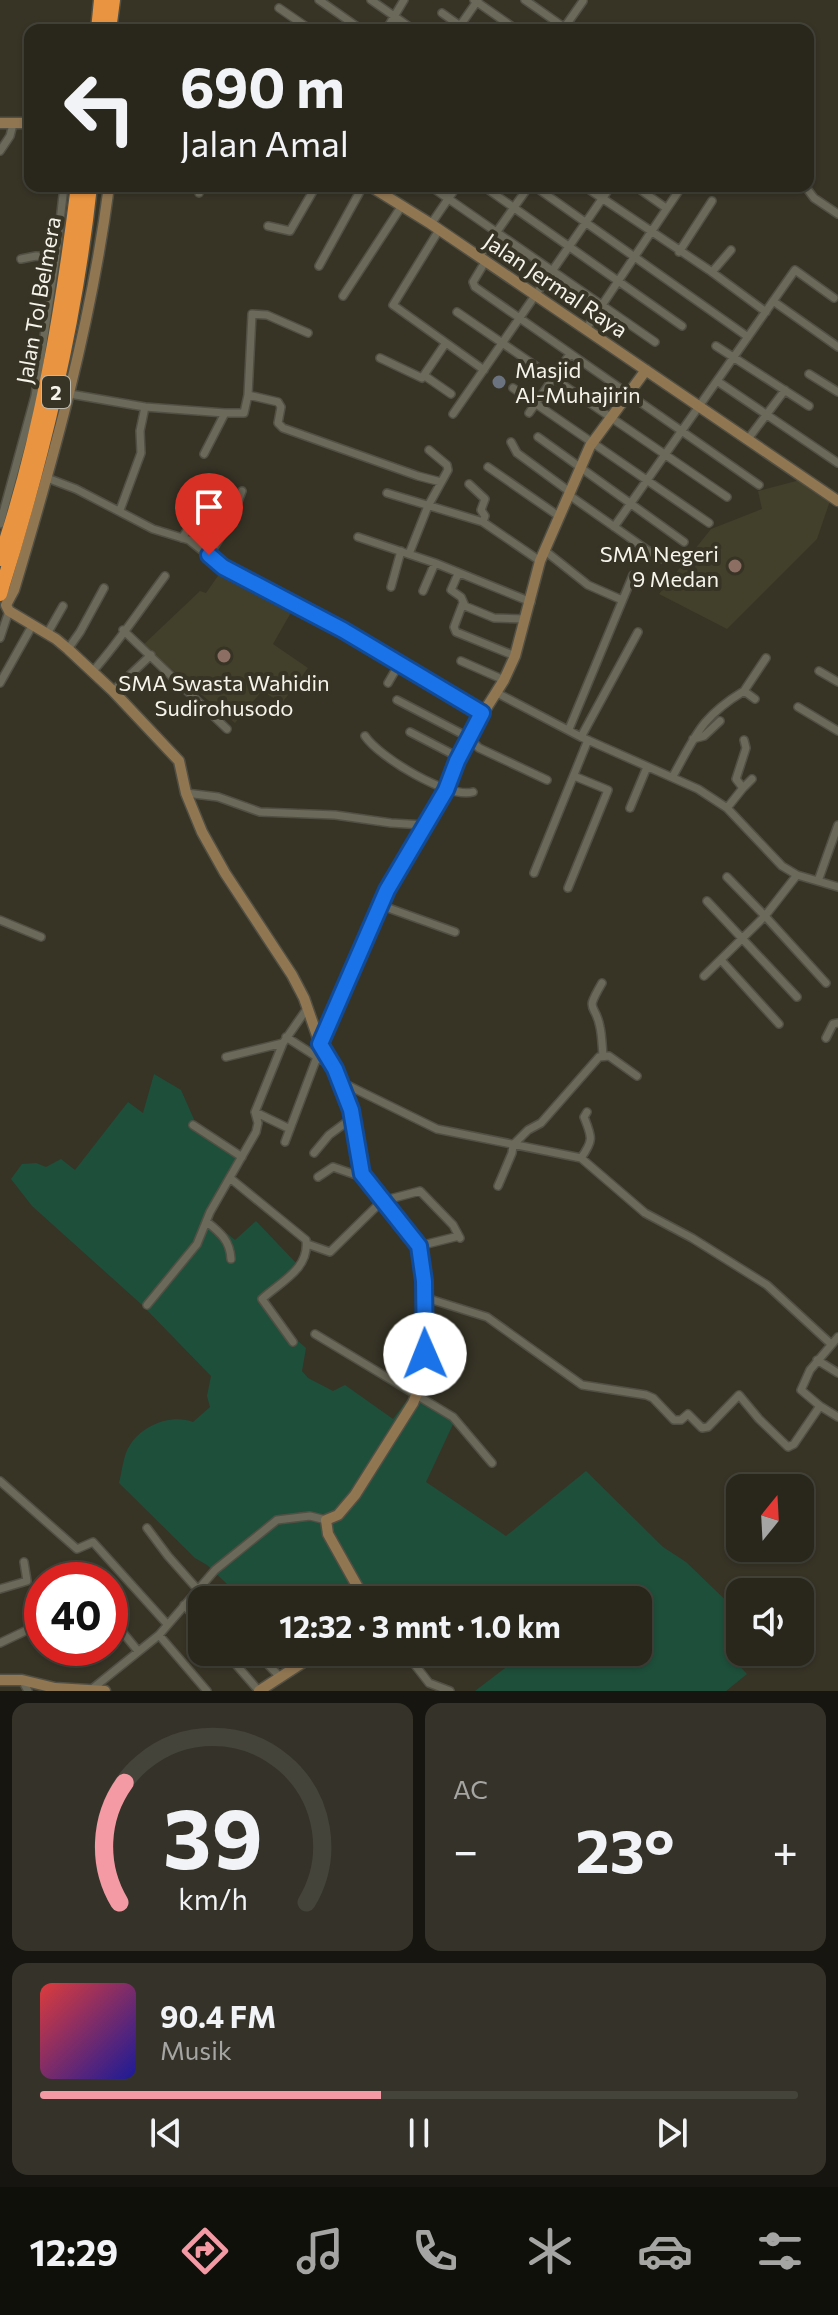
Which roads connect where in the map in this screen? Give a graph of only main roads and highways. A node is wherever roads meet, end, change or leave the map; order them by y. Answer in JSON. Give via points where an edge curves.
{"nodes":[{"id":1,"x":101,"y":0,"type":"edge"},
{"id":2,"x":113,"y":0,"type":"edge"},
{"id":3,"x":99,"y":24,"type":"edge"},
{"id":4,"x":110,"y":24,"type":"edge"},
{"id":5,"x":77,"y":192,"type":"edge"},
{"id":6,"x":89,"y":192,"type":"edge"},
{"id":7,"x":0,"y":559,"type":"edge"},
{"id":8,"x":0,"y":594,"type":"edge"}],
"edges":[{"from":1,"to":3,"type":"highway"},
{"from":2,"to":4,"type":"highway"},
{"from":5,"to":7,"type":"highway","name":"Jalan Tol Belmera","number":"2","via":[[49,372]]},
{"from":6,"to":8,"type":"highway","name":"Jalan Tol Belmera","number":"2","via":[[60,377]]}]}
